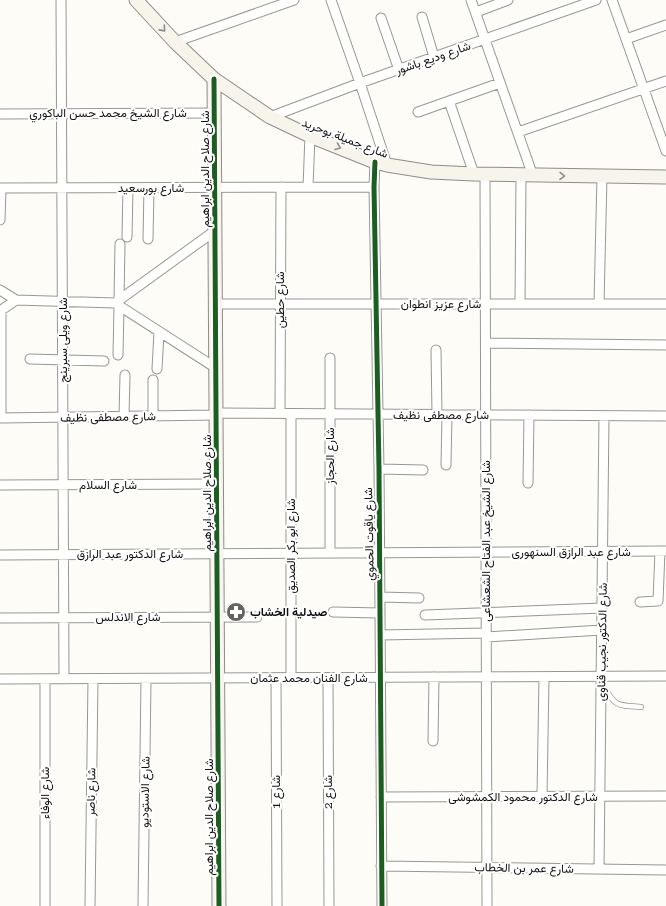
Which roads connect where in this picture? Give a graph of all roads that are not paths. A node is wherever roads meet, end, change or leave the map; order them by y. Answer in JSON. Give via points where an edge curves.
{"nodes":[{"id":1,"x":62,"y":0,"type":"edge"},
{"id":2,"x":136,"y":0,"type":"edge"},
{"id":3,"x":294,"y":0,"type":"edge"},
{"id":4,"x":331,"y":0,"type":"edge"},
{"id":5,"x":471,"y":0,"type":"edge"},
{"id":6,"x":508,"y":0,"type":"edge"},
{"id":7,"x":596,"y":0,"type":"edge"},
{"id":8,"x":612,"y":0,"type":"edge"},
{"id":9,"x":476,"y":12,"type":"junction"},
{"id":10,"x":422,"y":17,"type":"dead end"},
{"id":11,"x":382,"y":18,"type":"dead end"},
{"id":12,"x":666,"y":25,"type":"edge"},
{"id":13,"x":485,"y":39,"type":"junction"},
{"id":14,"x":626,"y":39,"type":"junction"},
{"id":15,"x":175,"y":42,"type":"junction"},
{"id":16,"x":434,"y":57,"type":"junction"},
{"id":17,"x":399,"y":70,"type":"junction"},
{"id":18,"x":214,"y":80,"type":"junction"},
{"id":19,"x":666,"y":81,"type":"edge"},
{"id":20,"x":500,"y":82,"type":"junction"},
{"id":21,"x":360,"y":83,"type":"junction"},
{"id":22,"x":644,"y":88,"type":"junction"},
{"id":23,"x":449,"y":101,"type":"junction"},
{"id":24,"x":418,"y":112,"type":"dead end"},
{"id":25,"x":215,"y":113,"type":"junction"},
{"id":26,"x":0,"y":114,"type":"edge"},
{"id":27,"x":62,"y":114,"type":"junction"},
{"id":28,"x":270,"y":117,"type":"junction"},
{"id":29,"x":518,"y":132,"type":"junction"},
{"id":30,"x":310,"y":136,"type":"junction"},
{"id":31,"x":666,"y":151,"type":"edge"},
{"id":32,"x":381,"y":163,"type":"junction"},
{"id":33,"x":480,"y":175,"type":"junction"},
{"id":34,"x":527,"y":176,"type":"junction"},
{"id":35,"x":602,"y":176,"type":"junction"},
{"id":36,"x":666,"y":177,"type":"edge"},
{"id":37,"x":281,"y":187,"type":"junction"},
{"id":38,"x":308,"y":187,"type":"junction"},
{"id":39,"x":374,"y":187,"type":"junction"},
{"id":40,"x":0,"y":188,"type":"edge"},
{"id":41,"x":62,"y":188,"type":"junction"},
{"id":42,"x":128,"y":188,"type":"junction"},
{"id":43,"x":149,"y":188,"type":"junction"},
{"id":44,"x":215,"y":188,"type":"junction"},
{"id":45,"x":0,"y":220,"type":"edge"},
{"id":46,"x":216,"y":230,"type":"junction"},
{"id":47,"x":148,"y":239,"type":"dead end"},
{"id":48,"x":0,"y":290,"type":"edge"},
{"id":49,"x":16,"y":300,"type":"junction"},
{"id":50,"x":63,"y":301,"type":"junction"},
{"id":51,"x":118,"y":303,"type":"junction"},
{"id":52,"x":216,"y":304,"type":"junction"},
{"id":53,"x":280,"y":304,"type":"junction"},
{"id":54,"x":376,"y":304,"type":"junction"},
{"id":55,"x":486,"y":304,"type":"junction"},
{"id":56,"x":520,"y":304,"type":"junction"},
{"id":57,"x":598,"y":304,"type":"junction"},
{"id":58,"x":666,"y":304,"type":"edge"},
{"id":59,"x":1,"y":310,"type":"edge"},
{"id":60,"x":159,"y":332,"type":"junction"},
{"id":61,"x":486,"y":343,"type":"junction"},
{"id":62,"x":666,"y":345,"type":"edge"},
{"id":63,"x":436,"y":350,"type":"dead end"},
{"id":64,"x":118,"y":355,"type":"dead end"},
{"id":65,"x":330,"y":358,"type":"dead end"},
{"id":66,"x":30,"y":359,"type":"dead end"},
{"id":67,"x":63,"y":360,"type":"junction"},
{"id":68,"x":104,"y":361,"type":"dead end"},
{"id":69,"x":216,"y":368,"type":"junction"},
{"id":70,"x":157,"y":369,"type":"dead end"},
{"id":71,"x":125,"y":375,"type":"dead end"},
{"id":72,"x":153,"y":380,"type":"dead end"},
{"id":73,"x":280,"y":413,"type":"junction"},
{"id":74,"x":216,"y":414,"type":"junction"},
{"id":75,"x":291,"y":414,"type":"junction"},
{"id":76,"x":330,"y":414,"type":"junction"},
{"id":77,"x":378,"y":414,"type":"junction"},
{"id":78,"x":437,"y":414,"type":"junction"},
{"id":79,"x":447,"y":415,"type":"junction"},
{"id":80,"x":486,"y":415,"type":"junction"},
{"id":81,"x":529,"y":415,"type":"junction"},
{"id":82,"x":124,"y":416,"type":"junction"},
{"id":83,"x":153,"y":416,"type":"junction"},
{"id":84,"x":604,"y":416,"type":"junction"},
{"id":85,"x":666,"y":416,"type":"edge"},
{"id":86,"x":63,"y":417,"type":"junction"},
{"id":87,"x":1,"y":418,"type":"edge"},
{"id":88,"x":446,"y":465,"type":"dead end"},
{"id":89,"x":379,"y":469,"type":"junction"},
{"id":90,"x":423,"y":470,"type":"dead end"},
{"id":91,"x":528,"y":483,"type":"dead end"},
{"id":92,"x":217,"y":484,"type":"junction"},
{"id":93,"x":0,"y":485,"type":"edge"},
{"id":94,"x":63,"y":485,"type":"junction"},
{"id":95,"x":663,"y":551,"type":"edge"},
{"id":96,"x":603,"y":552,"type":"junction"},
{"id":97,"x":330,"y":553,"type":"junction"},
{"id":98,"x":380,"y":553,"type":"junction"},
{"id":99,"x":486,"y":553,"type":"junction"},
{"id":100,"x":0,"y":554,"type":"edge"},
{"id":101,"x":64,"y":554,"type":"junction"},
{"id":102,"x":217,"y":554,"type":"junction"},
{"id":103,"x":291,"y":554,"type":"junction"},
{"id":104,"x":380,"y":597,"type":"junction"},
{"id":105,"x":419,"y":598,"type":"dead end"},
{"id":106,"x":640,"y":602,"type":"dead end"},
{"id":107,"x":602,"y":608,"type":"junction"},
{"id":108,"x":333,"y":612,"type":"dead end"},
{"id":109,"x":486,"y":612,"type":"junction"},
{"id":110,"x":380,"y":613,"type":"junction"},
{"id":111,"x":425,"y":615,"type":"dead end"},
{"id":112,"x":64,"y":617,"type":"junction"},
{"id":113,"x":218,"y":617,"type":"junction"},
{"id":114,"x":257,"y":617,"type":"dead end"},
{"id":115,"x":0,"y":618,"type":"edge"},
{"id":116,"x":602,"y":630,"type":"junction"},
{"id":117,"x":380,"y":635,"type":"junction"},
{"id":118,"x":486,"y":635,"type":"junction"},
{"id":119,"x":666,"y":676,"type":"edge"},
{"id":120,"x":434,"y":677,"type":"junction"},
{"id":121,"x":486,"y":677,"type":"junction"},
{"id":122,"x":544,"y":677,"type":"junction"},
{"id":123,"x":218,"y":678,"type":"junction"},
{"id":124,"x":276,"y":678,"type":"junction"},
{"id":125,"x":292,"y":678,"type":"junction"},
{"id":126,"x":328,"y":678,"type":"junction"},
{"id":127,"x":380,"y":678,"type":"junction"},
{"id":128,"x":0,"y":679,"type":"edge"},
{"id":129,"x":45,"y":679,"type":"junction"},
{"id":130,"x":64,"y":679,"type":"junction"},
{"id":131,"x":93,"y":679,"type":"junction"},
{"id":132,"x":146,"y":679,"type":"junction"},
{"id":133,"x":601,"y":680,"type":"junction"},
{"id":134,"x":641,"y":708,"type":"dead end"},
{"id":135,"x":433,"y":741,"type":"dead end"},
{"id":136,"x":600,"y":796,"type":"junction"},
{"id":137,"x":666,"y":796,"type":"edge"},
{"id":138,"x":381,"y":797,"type":"junction"},
{"id":139,"x":486,"y":797,"type":"junction"},
{"id":140,"x":542,"y":797,"type":"junction"},
{"id":141,"x":381,"y":866,"type":"junction"},
{"id":142,"x":486,"y":867,"type":"junction"},
{"id":143,"x":599,"y":869,"type":"junction"},
{"id":144,"x":666,"y":870,"type":"edge"},
{"id":145,"x":45,"y":906,"type":"edge"},
{"id":146,"x":90,"y":906,"type":"edge"},
{"id":147,"x":143,"y":906,"type":"edge"},
{"id":148,"x":219,"y":906,"type":"edge"},
{"id":149,"x":277,"y":906,"type":"edge"},
{"id":150,"x":329,"y":906,"type":"edge"},
{"id":151,"x":382,"y":906,"type":"edge"},
{"id":152,"x":486,"y":906,"type":"edge"}],
"edges":[{"from":1,"to":27,"type":"street","name":"شارع ويلى سبرينج"},
{"from":2,"to":15,"type":"street","name":"شارع جميلة بوحريد","one_way":true},
{"from":3,"to":15,"type":"street"},
{"from":4,"to":21,"type":"street"},
{"from":5,"to":9,"type":"street"},
{"from":6,"to":9,"type":"street"},
{"from":7,"to":13,"type":"street","name":"شارع وديع باشور"},
{"from":8,"to":14,"type":"street"},
{"from":9,"to":13,"type":"street"},
{"from":10,"to":16,"type":"street"},
{"from":11,"to":17,"type":"street"},
{"from":12,"to":14,"type":"street"},
{"from":13,"to":16,"type":"street","name":"شارع وديع باشور"},
{"from":13,"to":20,"type":"street"},
{"from":14,"to":22,"type":"street"},
{"from":15,"to":18,"type":"street","name":"شارع جميلة بوحريد"},
{"from":16,"to":17,"type":"street","name":"شارع وديع باشور"},
{"from":17,"to":21,"type":"street","name":"شارع وديع باشور"},
{"from":18,"to":25,"type":"street","name":"شارع صلاح الدين ابراهيم"},
{"from":18,"to":28,"type":"street","name":"شارع جميلة بوحريد"},
{"from":19,"to":22,"type":"street"},
{"from":20,"to":23,"type":"street"},
{"from":20,"to":29,"type":"street"},
{"from":21,"to":28,"type":"street","name":"شارع وديع باشور"},
{"from":21,"to":32,"type":"street"},
{"from":22,"to":29,"type":"street"},
{"from":22,"to":31,"type":"street"},
{"from":23,"to":24,"type":"street"},
{"from":23,"to":33,"type":"street","name":"شارع الشيخ عبد الفتاح الشعشاعى"},
{"from":25,"to":27,"type":"street","name":"شارع الشيخ محمد حسن الباكوري"},
{"from":25,"to":44,"type":"street","name":"شارع صلاح الدين ابراهيم"},
{"from":26,"to":27,"type":"street","name":"شارع الشيخ محمد حسن الباكوري"},
{"from":27,"to":41,"type":"street","name":"شارع ويلى سبرينج"},
{"from":28,"to":30,"type":"street","name":"شارع جميلة بوحريد"},
{"from":29,"to":34,"type":"street"},
{"from":30,"to":32,"type":"street","name":"شارع جميلة بوحريد","one_way":true},
{"from":30,"to":38,"type":"street"},
{"from":32,"to":33,"type":"street","name":"شارع جميلة بوحريد","via":[[431,172]]},
{"from":32,"to":39,"type":"street","name":"شارع ياقوت الحموي"},
{"from":33,"to":34,"type":"street","name":"شارع جميلة بوحريد"},
{"from":33,"to":55,"type":"street","name":"شارع الشيخ عبد الفتاح الشعشاعى"},
{"from":34,"to":35,"type":"street","name":"شارع جميلة بوحريد","one_way":true},
{"from":34,"to":56,"type":"street"},
{"from":35,"to":36,"type":"street","name":"شارع جميلة بوحريد"},
{"from":35,"to":57,"type":"street"},
{"from":37,"to":38,"type":"street","name":"شارع بورسعيد"},
{"from":37,"to":44,"type":"street","name":"شارع بورسعيد"},
{"from":37,"to":53,"type":"street","name":"شارع حطين"},
{"from":38,"to":39,"type":"street","name":"شارع بورسعيد"},
{"from":39,"to":54,"type":"street","name":"شارع ياقوت الحموي"},
{"from":40,"to":41,"type":"street","name":"شارع بورسعيد"},
{"from":40,"to":45,"type":"street"},
{"from":41,"to":42,"type":"street","name":"شارع بورسعيد"},
{"from":41,"to":50,"type":"street","name":"شارع ويلى سبرينج"},
{"from":42,"to":43,"type":"street","name":"شارع بورسعيد"},
{"from":42,"to":51,"type":"street"},
{"from":43,"to":44,"type":"street","name":"شارع بورسعيد"},
{"from":43,"to":47,"type":"street"},
{"from":44,"to":46,"type":"street","name":"شارع صلاح الدين ابراهيم"},
{"from":46,"to":51,"type":"street"},
{"from":46,"to":52,"type":"street","name":"شارع صلاح الدين ابراهيم"},
{"from":48,"to":49,"type":"street"},
{"from":49,"to":50,"type":"street"},
{"from":49,"to":59,"type":"street"},
{"from":50,"to":51,"type":"street"},
{"from":50,"to":67,"type":"street","name":"شارع ويلى سبرينج"},
{"from":51,"to":60,"type":"street"},
{"from":51,"to":64,"type":"street"},
{"from":52,"to":53,"type":"street","name":"شارع عزيز انطوان"},
{"from":52,"to":69,"type":"street","name":"شارع صلاح الدين ابراهيم"},
{"from":53,"to":54,"type":"street","name":"شارع عزيز انطوان"},
{"from":53,"to":73,"type":"street","name":"شارع حطين"},
{"from":54,"to":55,"type":"street","name":"شارع عزيز انطوان"},
{"from":54,"to":77,"type":"street","name":"شارع ياقوت الحموي"},
{"from":55,"to":56,"type":"street","name":"شارع عزيز انطوان"},
{"from":55,"to":61,"type":"street","name":"شارع الشيخ عبد الفتاح الشعشاعى"},
{"from":56,"to":57,"type":"street","name":"شارع عزيز انطوان"},
{"from":57,"to":58,"type":"street","name":"شارع عزيز انطوان"},
{"from":59,"to":87,"type":"street"},
{"from":60,"to":69,"type":"street"},
{"from":60,"to":70,"type":"street"},
{"from":61,"to":62,"type":"street"},
{"from":61,"to":80,"type":"street","name":"شارع الشيخ عبد الفتاح الشعشاعى"},
{"from":63,"to":78,"type":"street"},
{"from":65,"to":76,"type":"street","name":"شارع الحجاز"},
{"from":66,"to":67,"type":"street"},
{"from":67,"to":68,"type":"street"},
{"from":67,"to":86,"type":"street","name":"شارع ويلى سبرينج"},
{"from":69,"to":74,"type":"street","name":"شارع صلاح الدين ابراهيم"},
{"from":71,"to":82,"type":"street"},
{"from":72,"to":83,"type":"street"},
{"from":73,"to":74,"type":"street","name":"شارع مصطفى نظيف"},
{"from":73,"to":75,"type":"street","name":"شارع مصطفى نظيف"},
{"from":74,"to":83,"type":"street","name":"شارع مصطفى نظيف"},
{"from":74,"to":92,"type":"street","name":"شارع صلاح الدين ابراهيم"},
{"from":75,"to":76,"type":"street","name":"شارع مصطفى نظيف"},
{"from":75,"to":103,"type":"street","name":"شارع ابو بكر الصديق"},
{"from":76,"to":77,"type":"street","name":"شارع مصطفى نظيف"},
{"from":76,"to":97,"type":"street","name":"شارع الحجاز"},
{"from":77,"to":78,"type":"street","name":"شارع مصطفى نظيف"},
{"from":77,"to":89,"type":"street","name":"شارع ياقوت الحموي"},
{"from":78,"to":79,"type":"street","name":"شارع مصطفى نظيف"},
{"from":79,"to":80,"type":"street","name":"شارع مصطفى نظيف"},
{"from":79,"to":88,"type":"street"},
{"from":80,"to":81,"type":"street","name":"شارع مصطفى نظيف"},
{"from":80,"to":99,"type":"street","name":"شارع الشيخ عبد الفتاح الشعشاعى"},
{"from":81,"to":84,"type":"street","name":"شارع مصطفى نظيف"},
{"from":81,"to":91,"type":"street"},
{"from":82,"to":83,"type":"street","name":"شارع مصطفى نظيف"},
{"from":82,"to":86,"type":"street","name":"شارع مصطفى نظيف"},
{"from":84,"to":85,"type":"street","name":"شارع مصطفى نظيف"},
{"from":84,"to":96,"type":"street","name":"شارع الدكتور نجيب قناوى"},
{"from":86,"to":87,"type":"street","name":"شارع مصطفى نظيف"},
{"from":86,"to":94,"type":"street","name":"شارع ويلى سبرينج"},
{"from":89,"to":90,"type":"street"},
{"from":89,"to":98,"type":"street","name":"شارع ياقوت الحموي"},
{"from":92,"to":94,"type":"street","name":"شارع السلام"},
{"from":92,"to":102,"type":"street","name":"شارع صلاح الدين ابراهيم"},
{"from":93,"to":94,"type":"street","name":"شارع السلام"},
{"from":94,"to":101,"type":"street","name":"شارع ويلى سبرينج"},
{"from":95,"to":96,"type":"street","name":"شارع عبد الرازق السنهورى"},
{"from":95,"to":106,"type":"street","via":[[658,601]]},
{"from":96,"to":99,"type":"street","name":"شارع عبد الرازق السنهورى"},
{"from":96,"to":107,"type":"street","name":"شارع الدكتور نجيب قناوى"},
{"from":97,"to":98,"type":"street","name":"شارع الدكتور عبد الرازق"},
{"from":97,"to":103,"type":"street","name":"شارع الدكتور عبد الرازق"},
{"from":98,"to":99,"type":"street","name":"شارع عبد الرازق السنهورى"},
{"from":98,"to":104,"type":"street","name":"شارع ياقوت الحموي"},
{"from":99,"to":109,"type":"street","name":"شارع الشيخ عبد الفتاح الشعشاعى"},
{"from":100,"to":101,"type":"street","name":"شارع الدكتور عبد الرازق"},
{"from":101,"to":102,"type":"street","name":"شارع الدكتور عبد الرازق"},
{"from":101,"to":112,"type":"street","name":"شارع ويلى سبرينج"},
{"from":102,"to":103,"type":"street","name":"شارع الدكتور عبد الرازق"},
{"from":102,"to":113,"type":"street","name":"شارع صلاح الدين ابراهيم"},
{"from":103,"to":125,"type":"street","name":"شارع ابو بكر الصديق"},
{"from":104,"to":105,"type":"street"},
{"from":104,"to":110,"type":"street","name":"شارع ياقوت الحموي"},
{"from":107,"to":109,"type":"street"},
{"from":107,"to":116,"type":"street","name":"شارع الدكتور نجيب قناوى"},
{"from":108,"to":110,"type":"street"},
{"from":109,"to":111,"type":"street"},
{"from":109,"to":118,"type":"street","name":"شارع الشيخ عبد الفتاح الشعشاعى"},
{"from":110,"to":117,"type":"street","name":"شارع ياقوت الحموي"},
{"from":112,"to":113,"type":"street","name":"شارع الاندلس"},
{"from":112,"to":115,"type":"street","name":"شارع الاندلس"},
{"from":112,"to":130,"type":"street","name":"شارع ويلى سبرينج"},
{"from":113,"to":114,"type":"street","name":"شارع الاندلس"},
{"from":113,"to":123,"type":"street","name":"شارع صلاح الدين ابراهيم"},
{"from":116,"to":118,"type":"street"},
{"from":116,"to":133,"type":"street","name":"شارع الدكتور نجيب قناوى"},
{"from":117,"to":118,"type":"street"},
{"from":117,"to":127,"type":"street","name":"شارع ياقوت الحموي"},
{"from":118,"to":121,"type":"street","name":"شارع الشيخ عبد الفتاح الشعشاعى"},
{"from":119,"to":133,"type":"street","name":"شارع الفنان محمد عثمان"},
{"from":120,"to":121,"type":"street","name":"شارع الفنان محمد عثمان"},
{"from":120,"to":127,"type":"street","name":"شارع الفنان محمد عثمان"},
{"from":120,"to":135,"type":"street"},
{"from":121,"to":122,"type":"street","name":"شارع الفنان محمد عثمان"},
{"from":121,"to":139,"type":"street","name":"شارع الشيخ عبد الفتاح الشعشاعى"},
{"from":122,"to":133,"type":"street","name":"شارع الفنان محمد عثمان"},
{"from":122,"to":140,"type":"street"},
{"from":123,"to":124,"type":"street","name":"شارع الفنان محمد عثمان"},
{"from":123,"to":132,"type":"street","name":"شارع الفنان محمد عثمان"},
{"from":123,"to":148,"type":"street","name":"شارع صلاح الدين ابراهيم"},
{"from":124,"to":125,"type":"street","name":"شارع الفنان محمد عثمان"},
{"from":124,"to":149,"type":"street","name":"شارع 1"},
{"from":125,"to":126,"type":"street","name":"شارع الفنان محمد عثمان"},
{"from":126,"to":127,"type":"street","name":"شارع الفنان محمد عثمان"},
{"from":126,"to":150,"type":"street","name":"شارع 2"},
{"from":127,"to":138,"type":"street","name":"شارع ياقوت الحموي"},
{"from":128,"to":129,"type":"street","name":"شارع الفنان محمد عثمان"},
{"from":129,"to":130,"type":"street","name":"شارع الفنان محمد عثمان"},
{"from":129,"to":145,"type":"street","name":"شارع الوفاء"},
{"from":130,"to":131,"type":"street","name":"شارع الفنان محمد عثمان"},
{"from":131,"to":132,"type":"street","name":"شارع الفنان محمد عثمان"},
{"from":131,"to":146,"type":"street","name":"شارع ناصر"},
{"from":132,"to":147,"type":"street","name":"شارع الاستوديو"},
{"from":133,"to":134,"type":"lane","via":[[617,705]]},
{"from":133,"to":136,"type":"street","name":"شارع الدكتور نجيب قناوى"},
{"from":136,"to":137,"type":"street","name":"شارع الدكتور محمود الكمشوشى"},
{"from":136,"to":140,"type":"street","name":"شارع الدكتور محمود الكمشوشى"},
{"from":136,"to":143,"type":"street","name":"شارع الدكتور نجيب قناوى"},
{"from":138,"to":139,"type":"street","name":"شارع الدكتور محمود الكمشوشى"},
{"from":138,"to":141,"type":"street","name":"شارع ياقوت الحموي"},
{"from":139,"to":140,"type":"street","name":"شارع الدكتور محمود الكمشوشى"},
{"from":139,"to":142,"type":"street","name":"شارع الشيخ عبد الفتاح الشعشاعى"},
{"from":141,"to":142,"type":"street","name":"شارع عمر بن الخطاب"},
{"from":141,"to":151,"type":"street","name":"شارع ياقوت الحموي"},
{"from":142,"to":143,"type":"street","name":"شارع عمر بن الخطاب"},
{"from":142,"to":152,"type":"street","name":"شارع الشيخ عبد الفتاح الشعشاعى"},
{"from":143,"to":144,"type":"street","name":"شارع عمر بن الخطاب"}]}
